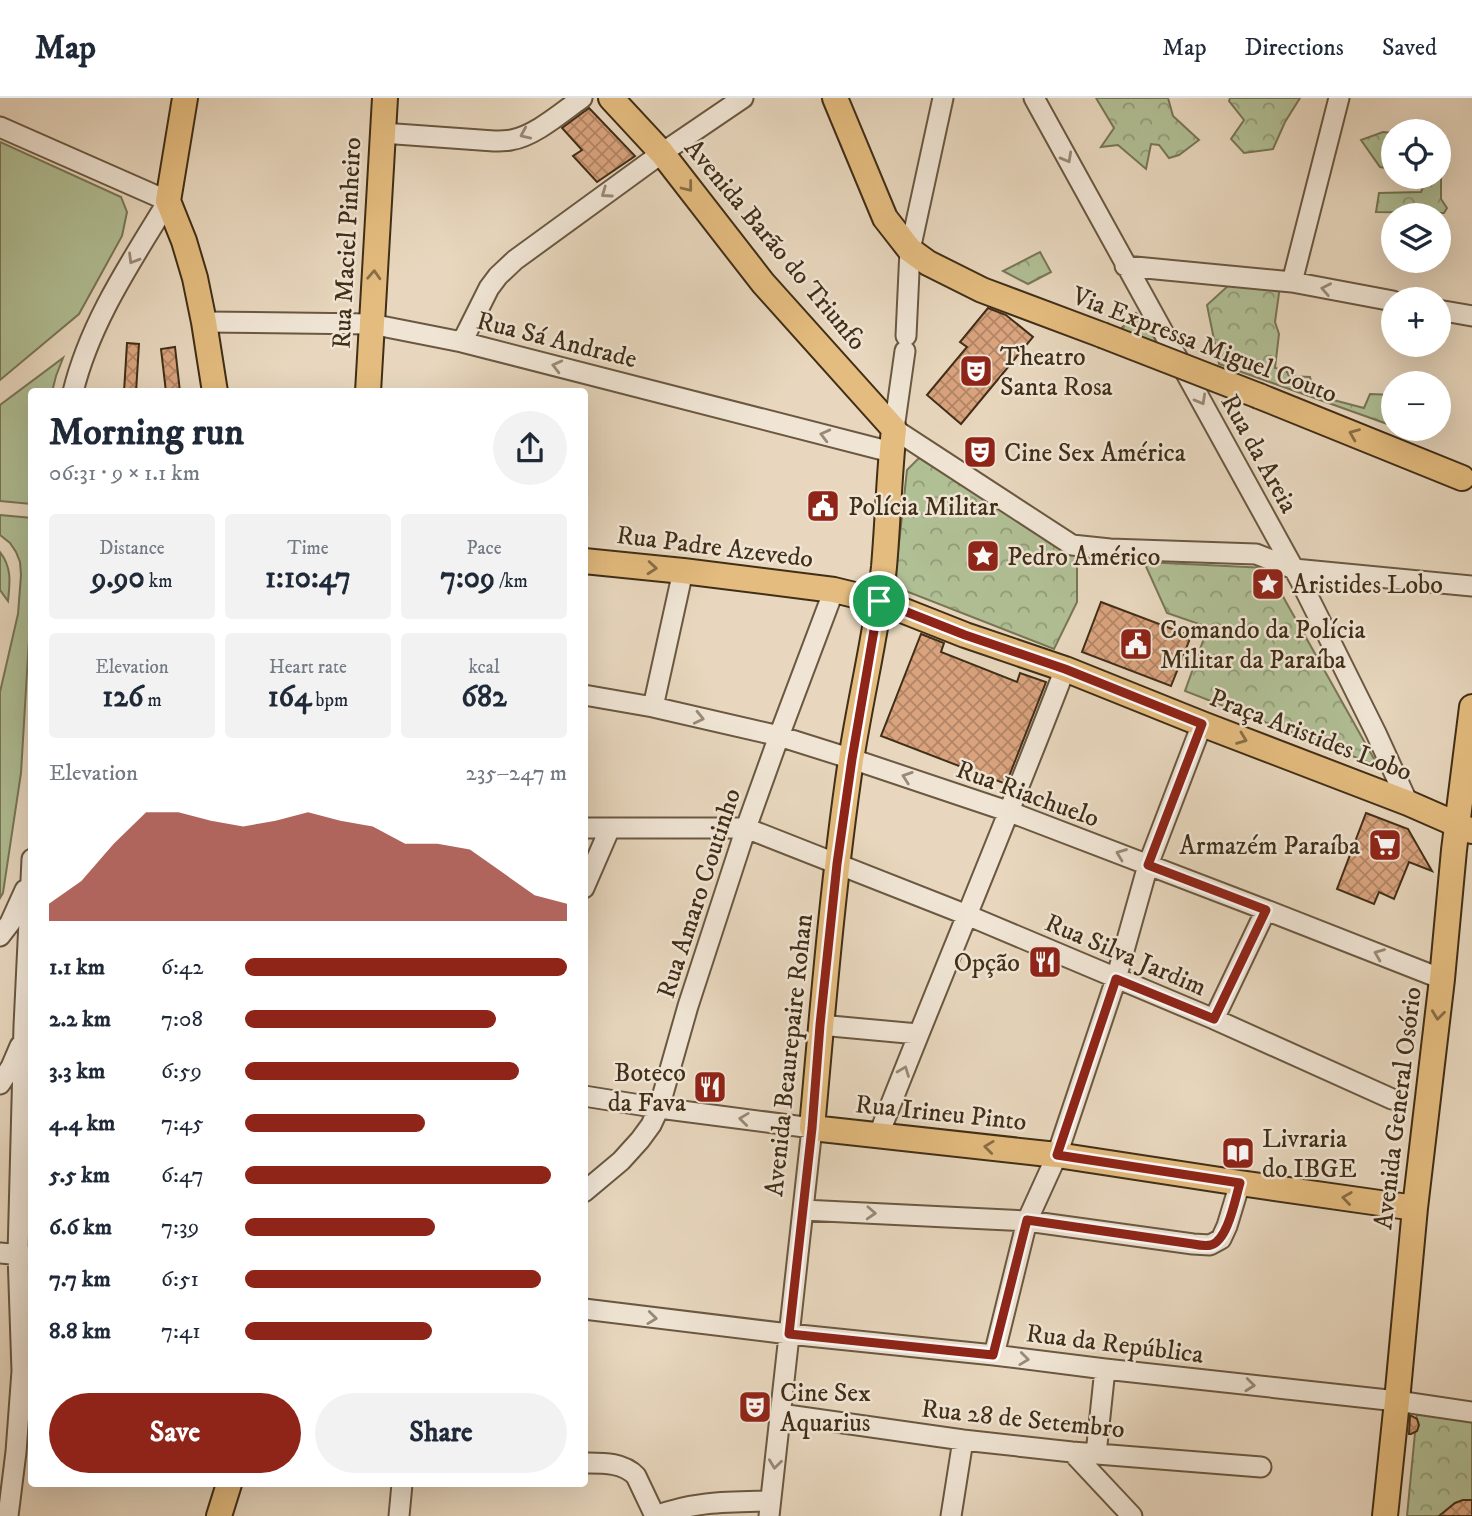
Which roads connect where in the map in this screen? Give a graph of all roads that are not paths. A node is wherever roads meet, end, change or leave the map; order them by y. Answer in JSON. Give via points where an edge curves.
{"nodes":[{"id":1,"x":185,"y":98,"type":"edge"},
{"id":2,"x":385,"y":98,"type":"edge"},
{"id":3,"x":582,"y":98,"type":"edge"},
{"id":4,"x":611,"y":98,"type":"edge"},
{"id":5,"x":743,"y":98,"type":"edge"},
{"id":6,"x":835,"y":98,"type":"edge"},
{"id":7,"x":943,"y":98,"type":"edge"},
{"id":8,"x":1034,"y":98,"type":"edge"},
{"id":9,"x":1339,"y":98,"type":"edge"},
{"id":10,"x":0,"y":127,"type":"edge"},
{"id":11,"x":382,"y":133,"type":"junction"},
{"id":12,"x":662,"y":153,"type":"junction"},
{"id":13,"x":168,"y":201,"type":"junction"},
{"id":14,"x":919,"y":256,"type":"junction"},
{"id":15,"x":1125,"y":265,"type":"junction"},
{"id":16,"x":1292,"y":282,"type":"junction"},
{"id":17,"x":1381,"y":299,"type":"edge"},
{"id":18,"x":1451,"y":312,"type":"edge"},
{"id":19,"x":1472,"y":316,"type":"edge"},
{"id":20,"x":204,"y":322,"type":"junction"},
{"id":21,"x":371,"y":324,"type":"junction"},
{"id":22,"x":462,"y":342,"type":"junction"},
{"id":23,"x":74,"y":388,"type":"edge"},
{"id":24,"x":214,"y":388,"type":"edge"},
{"id":25,"x":368,"y":388,"type":"edge"},
{"id":26,"x":893,"y":440,"type":"junction"},
{"id":27,"x":1462,"y":478,"type":"dead end"},
{"id":28,"x":588,"y":561,"type":"edge"},
{"id":29,"x":1294,"y":569,"type":"junction"},
{"id":30,"x":683,"y":570,"type":"junction"},
{"id":31,"x":1472,"y":586,"type":"edge"},
{"id":32,"x":834,"y":590,"type":"junction"},
{"id":33,"x":879,"y":601,"type":"junction"},
{"id":34,"x":1065,"y":669,"type":"junction"},
{"id":35,"x":588,"y":696,"type":"edge"},
{"id":36,"x":653,"y":707,"type":"junction"},
{"id":37,"x":1472,"y":707,"type":"edge"},
{"id":38,"x":1202,"y":724,"type":"junction"},
{"id":39,"x":779,"y":736,"type":"junction"},
{"id":40,"x":852,"y":759,"type":"junction"},
{"id":41,"x":1408,"y":803,"type":"junction"},
{"id":42,"x":1010,"y":812,"type":"junction"},
{"id":43,"x":588,"y":828,"type":"edge"},
{"id":44,"x":610,"y":828,"type":"junction"},
{"id":45,"x":746,"y":828,"type":"junction"},
{"id":46,"x":1465,"y":828,"type":"edge"},
{"id":47,"x":837,"y":864,"type":"junction"},
{"id":48,"x":1148,"y":865,"type":"junction"},
{"id":49,"x":588,"y":879,"type":"edge"},
{"id":50,"x":28,"y":884,"type":"edge"},
{"id":51,"x":1266,"y":910,"type":"junction"},
{"id":52,"x":967,"y":915,"type":"junction"},
{"id":53,"x":0,"y":936,"type":"edge"},
{"id":54,"x":28,"y":955,"type":"edge"},
{"id":55,"x":1116,"y":979,"type":"junction"},
{"id":56,"x":1442,"y":979,"type":"junction"},
{"id":57,"x":1214,"y":1019,"type":"junction"},
{"id":58,"x":820,"y":1025,"type":"junction"},
{"id":59,"x":26,"y":1030,"type":"edge"},
{"id":60,"x":918,"y":1034,"type":"junction"},
{"id":61,"x":0,"y":1084,"type":"edge"},
{"id":62,"x":588,"y":1097,"type":"edge"},
{"id":63,"x":1392,"y":1099,"type":"dead end"},
{"id":64,"x":659,"y":1108,"type":"junction"},
{"id":65,"x":812,"y":1128,"type":"junction"},
{"id":66,"x":879,"y":1134,"type":"junction"},
{"id":67,"x":1057,"y":1155,"type":"junction"},
{"id":68,"x":1240,"y":1183,"type":"junction"},
{"id":69,"x":588,"y":1189,"type":"edge"},
{"id":70,"x":1415,"y":1208,"type":"junction"},
{"id":71,"x":803,"y":1210,"type":"junction"},
{"id":72,"x":1027,"y":1220,"type":"junction"},
{"id":73,"x":16,"y":1254,"type":"edge"},
{"id":74,"x":588,"y":1309,"type":"edge"},
{"id":75,"x":789,"y":1334,"type":"junction"},
{"id":76,"x":993,"y":1355,"type":"junction"},
{"id":77,"x":1105,"y":1369,"type":"junction"},
{"id":78,"x":1397,"y":1401,"type":"junction"},
{"id":79,"x":1472,"y":1412,"type":"edge"},
{"id":80,"x":780,"y":1414,"type":"junction"},
{"id":81,"x":963,"y":1440,"type":"junction"},
{"id":82,"x":1072,"y":1452,"type":"junction"},
{"id":83,"x":1096,"y":1454,"type":"junction"},
{"id":84,"x":588,"y":1463,"type":"edge"},
{"id":85,"x":1261,"y":1467,"type":"dead end"},
{"id":86,"x":228,"y":1487,"type":"edge"},
{"id":87,"x":402,"y":1487,"type":"edge"},
{"id":88,"x":769,"y":1509,"type":"edge"},
{"id":89,"x":8,"y":1516,"type":"edge"},
{"id":90,"x":219,"y":1516,"type":"edge"},
{"id":91,"x":399,"y":1516,"type":"edge"},
{"id":92,"x":655,"y":1516,"type":"edge"},
{"id":93,"x":951,"y":1516,"type":"edge"},
{"id":94,"x":1132,"y":1516,"type":"edge"},
{"id":95,"x":1385,"y":1516,"type":"edge"}],
"edges":[{"from":1,"to":13,"type":"main road"},
{"from":2,"to":11,"type":"main road","name":"Rua Maciel Pinheiro"},
{"from":3,"to":11,"type":"street","one_way":true,"via":[[540,127],[510,140]]},
{"from":4,"to":12,"type":"main road","name":"Avenida Barão do Triunfo"},
{"from":5,"to":12,"type":"street"},
{"from":6,"to":14,"type":"main road","via":[[885,218]]},
{"from":7,"to":14,"type":"street"},
{"from":8,"to":15,"type":"street","name":"Rua da Areia","one_way":true},
{"from":9,"to":16,"type":"street"},
{"from":10,"to":13,"type":"street"},
{"from":21,"to":11,"type":"main road","name":"Rua Maciel Pinheiro","one_way":true},
{"from":12,"to":22,"type":"street","one_way":true,"via":[[498,276]]},
{"from":12,"to":26,"type":"main road","name":"Avenida Barão do Triunfo","one_way":true},
{"from":13,"to":20,"type":"main road","via":[[184,241]]},
{"from":13,"to":23,"type":"street","one_way":true,"via":[[96,324]]},
{"from":14,"to":26,"type":"street"},
{"from":27,"to":14,"type":"main road","name":"Via Expressa Miguel Couto","one_way":true,"bridge":true,"via":[[982,290]]},
{"from":15,"to":16,"type":"street"},
{"from":15,"to":29,"type":"street","name":"Rua da Areia","one_way":true},
{"from":17,"to":16,"type":"street","one_way":true},
{"from":18,"to":19,"type":"street"},
{"from":20,"to":21,"type":"street","name":"Rua Sá Andrade"},
{"from":20,"to":24,"type":"main road"},
{"from":21,"to":22,"type":"street","name":"Rua Sá Andrade"},
{"from":21,"to":25,"type":"main road","name":"Rua Maciel Pinheiro"},
{"from":26,"to":22,"type":"street","name":"Rua Sá Andrade","one_way":true},
{"from":26,"to":29,"type":"street","name":"Rua Sá Andrade","via":[[1072,545],[1255,554]]},
{"from":26,"to":33,"type":"main road","name":"Avenida Beaurepaire Rohan"},
{"from":28,"to":30,"type":"main road","name":"Rua Padre Azevedo","one_way":true},
{"from":29,"to":31,"type":"street","name":"Rua Sá Andrade"},
{"from":29,"to":41,"type":"street","name":"Rua da Areia"},
{"from":30,"to":32,"type":"main road","name":"Rua Padre Azevedo"},
{"from":30,"to":36,"type":"street"},
{"from":32,"to":33,"type":"main road","name":"Rua Padre Azevedo"},
{"from":32,"to":39,"type":"street","name":"Rua Amaro Coutinho"},
{"from":33,"to":34,"type":"main road","name":"Rua Padre Azevedo"},
{"from":33,"to":40,"type":"main road","name":"Avenida Beaurepaire Rohan"},
{"from":34,"to":38,"type":"main road","name":"Praça Aristides Lobo"},
{"from":34,"to":42,"type":"street"},
{"from":35,"to":36,"type":"street","name":"Rua Riachuelo"},
{"from":36,"to":39,"type":"street","name":"Rua Riachuelo","one_way":true},
{"from":37,"to":46,"type":"main road","name":"Avenida General Osório"},
{"from":38,"to":41,"type":"main road","name":"Praça Aristides Lobo","one_way":true},
{"from":38,"to":48,"type":"street"},
{"from":39,"to":40,"type":"street","name":"Rua Riachuelo"},
{"from":39,"to":45,"type":"street","name":"Rua Amaro Coutinho"},
{"from":42,"to":40,"type":"street","name":"Rua Riachuelo","one_way":true},
{"from":40,"to":47,"type":"main road","name":"Avenida Beaurepaire Rohan"},
{"from":41,"to":46,"type":"main road","name":"Praça Aristides Lobo"},
{"from":48,"to":42,"type":"street","name":"Rua Riachuelo","one_way":true},
{"from":42,"to":52,"type":"street"},
{"from":43,"to":44,"type":"street"},
{"from":44,"to":45,"type":"street"},
{"from":44,"to":49,"type":"street"},
{"from":45,"to":47,"type":"street","name":"Rua Silva Jardim"},
{"from":45,"to":64,"type":"street","name":"Rua Amaro Coutinho"},
{"from":46,"to":56,"type":"main road","name":"Avenida General Osório"},
{"from":47,"to":52,"type":"street","name":"Rua Silva Jardim"},
{"from":47,"to":58,"type":"main road","name":"Avenida Beaurepaire Rohan"},
{"from":48,"to":51,"type":"street","name":"Rua Riachuelo"},
{"from":48,"to":55,"type":"street"},
{"from":50,"to":53,"type":"street"},
{"from":56,"to":51,"type":"street","name":"Rua Riachuelo","one_way":true},
{"from":51,"to":57,"type":"street"},
{"from":52,"to":55,"type":"street","name":"Rua Silva Jardim"},
{"from":52,"to":60,"type":"street"},
{"from":54,"to":59,"type":"street"},
{"from":55,"to":57,"type":"street","name":"Rua Silva Jardim"},
{"from":55,"to":67,"type":"street"},
{"from":56,"to":70,"type":"main road","name":"Avenida General Osório","one_way":true},
{"from":57,"to":63,"type":"street","name":"Rua Silva Jardim"},
{"from":58,"to":60,"type":"street"},
{"from":58,"to":65,"type":"main road","name":"Avenida Beaurepaire Rohan"},
{"from":59,"to":61,"type":"street"},
{"from":59,"to":73,"type":"street"},
{"from":66,"to":60,"type":"street","one_way":true},
{"from":62,"to":64,"type":"street","name":"Rua Irineu Pinto"},
{"from":65,"to":64,"type":"street","name":"Rua Irineu Pinto","one_way":true},
{"from":64,"to":69,"type":"street","name":"Rua Amaro Coutinho","via":[[640,1140]]},
{"from":65,"to":66,"type":"main road","name":"Rua Irineu Pinto"},
{"from":65,"to":71,"type":"street","name":"Avenida Beaurepaire Rohan"},
{"from":67,"to":66,"type":"main road","name":"Rua Irineu Pinto","one_way":true},
{"from":67,"to":68,"type":"main road","name":"Rua Irineu Pinto"},
{"from":67,"to":72,"type":"street"},
{"from":70,"to":68,"type":"main road","name":"Rua Irineu Pinto","one_way":true},
{"from":68,"to":72,"type":"street","via":[[1227,1226],[1221,1238],[1210,1245]]},
{"from":70,"to":78,"type":"main road","name":"Avenida General Osório"},
{"from":71,"to":72,"type":"street","one_way":true},
{"from":71,"to":75,"type":"street","name":"Avenida Beaurepaire Rohan"},
{"from":72,"to":76,"type":"street"},
{"from":73,"to":89,"type":"street","via":[[22,1371]]},
{"from":74,"to":75,"type":"street","name":"Rua da República","one_way":true},
{"from":75,"to":76,"type":"street","name":"Rua da República"},
{"from":75,"to":80,"type":"street","name":"Avenida Beaurepaire Rohan"},
{"from":76,"to":77,"type":"street","name":"Rua da República","one_way":true},
{"from":77,"to":78,"type":"street","name":"Rua da República","one_way":true},
{"from":77,"to":83,"type":"street"},
{"from":78,"to":79,"type":"street","name":"Rua da República"},
{"from":78,"to":95,"type":"main road","name":"Avenida General Osório"},
{"from":80,"to":81,"type":"street","name":"Rua 28 de Setembro"},
{"from":80,"to":88,"type":"street","name":"Avenida Beaurepaire Rohan","one_way":true},
{"from":81,"to":82,"type":"street","name":"Rua 28 de Setembro"},
{"from":81,"to":93,"type":"street"},
{"from":82,"to":83,"type":"street","name":"Rua 28 de Setembro"},
{"from":82,"to":94,"type":"street"},
{"from":83,"to":85,"type":"street","name":"Rua 28 de Setembro"},
{"from":84,"to":92,"type":"street","via":[[631,1471]]},
{"from":86,"to":90,"type":"main road"},
{"from":87,"to":91,"type":"street"},
{"from":88,"to":92,"type":"street","via":[[695,1504]]}]}
